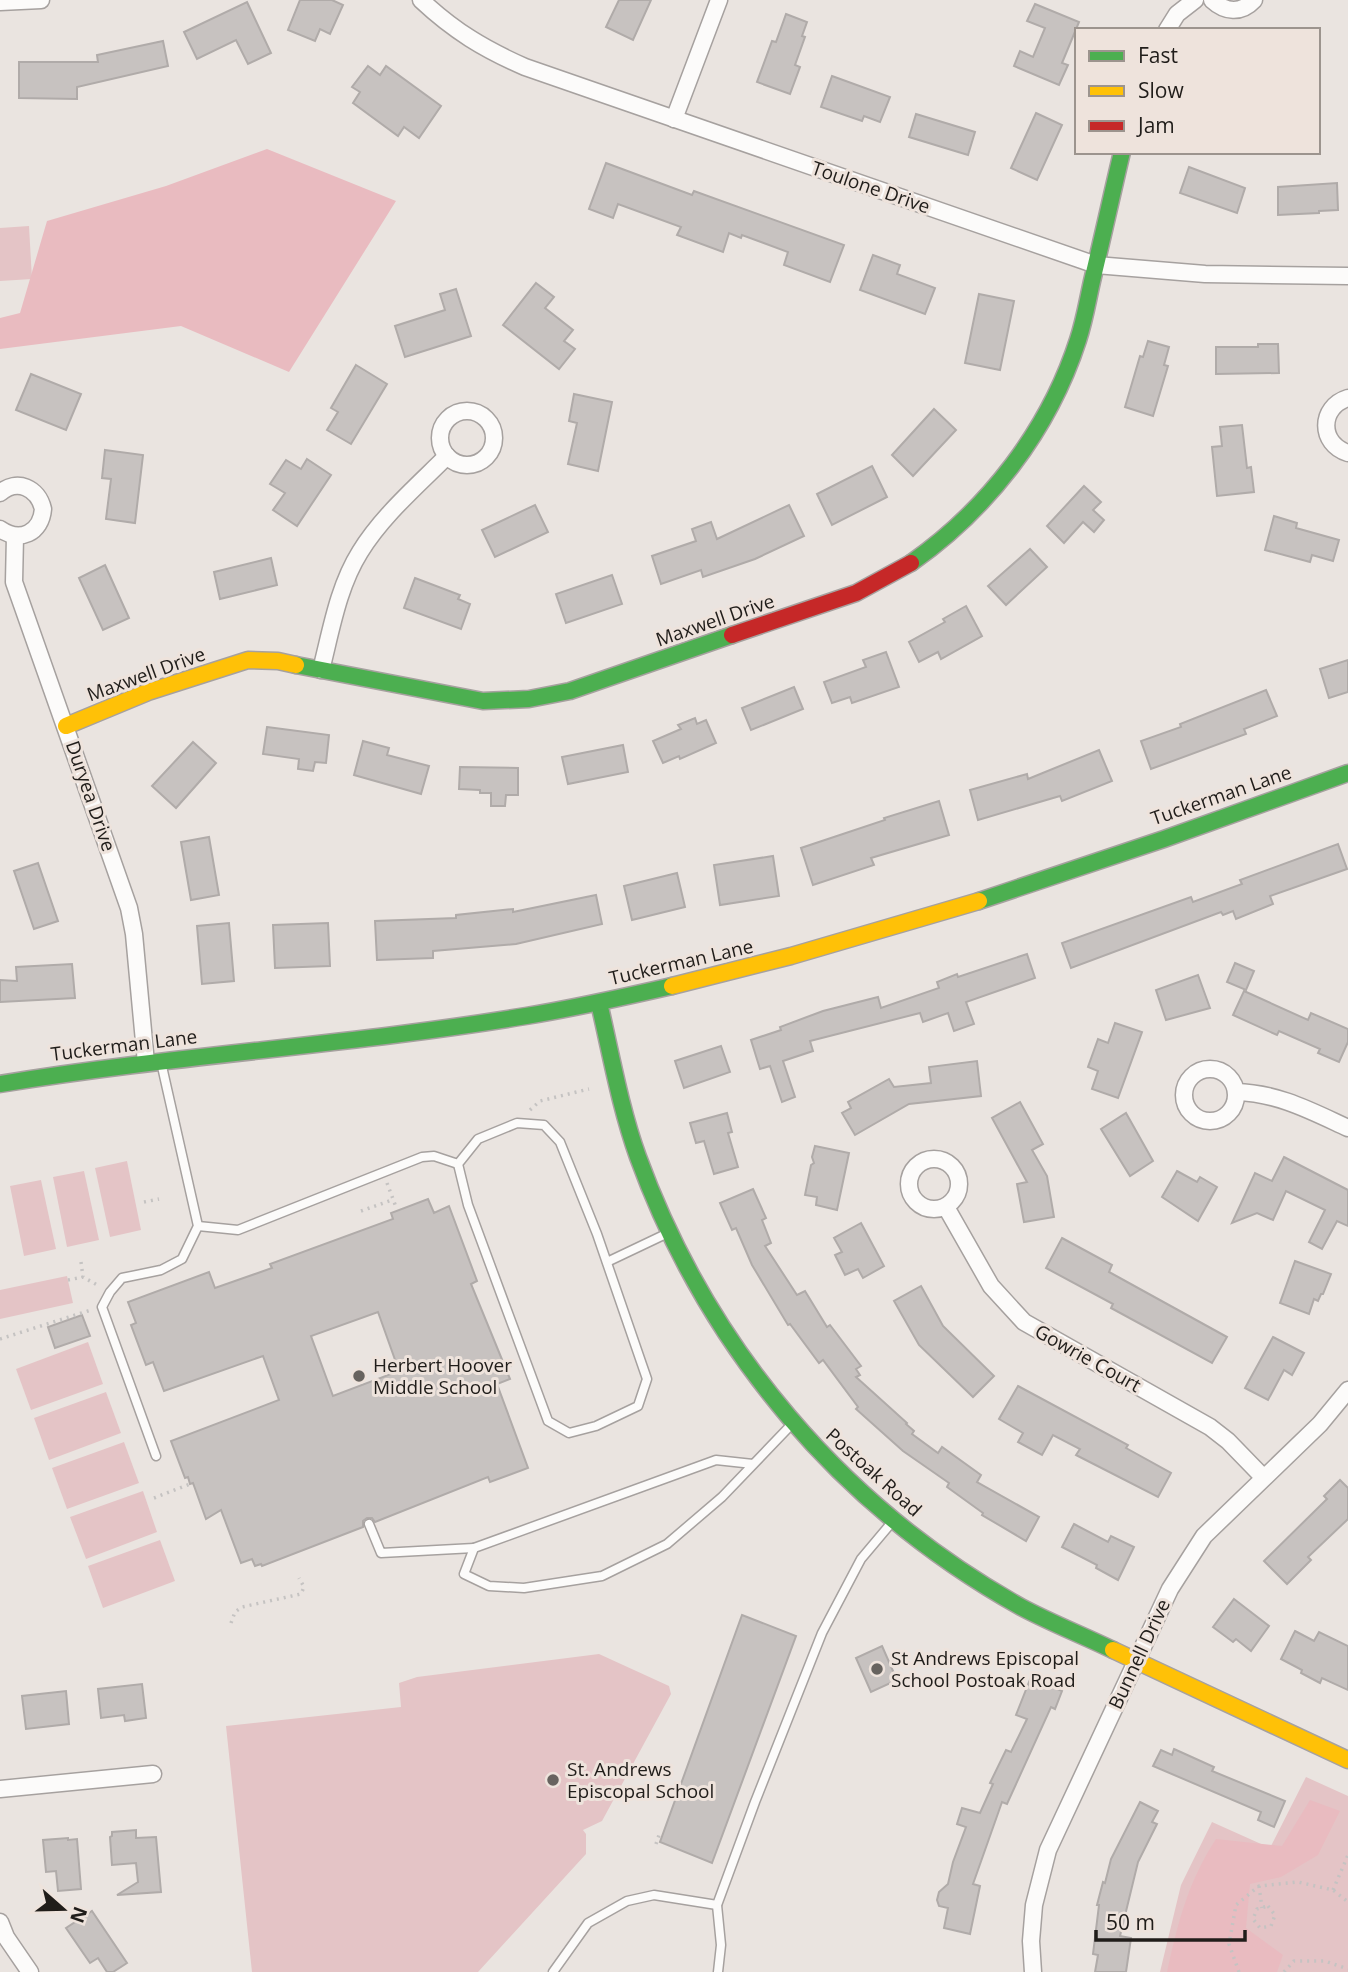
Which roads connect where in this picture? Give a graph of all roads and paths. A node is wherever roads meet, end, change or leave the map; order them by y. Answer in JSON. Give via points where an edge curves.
{"nodes":[{"id":1,"x":41,"y":0,"type":"edge"},
{"id":2,"x":421,"y":0,"type":"edge"},
{"id":3,"x":719,"y":0,"type":"edge"},
{"id":4,"x":1195,"y":0,"type":"edge"},
{"id":5,"x":1212,"y":0,"type":"edge"},
{"id":6,"x":1254,"y":0,"type":"edge"},
{"id":7,"x":0,"y":2,"type":"edge"},
{"id":8,"x":1168,"y":28,"type":"edge"},
{"id":9,"x":674,"y":119,"type":"junction"},
{"id":10,"x":1122,"y":154,"type":"edge"},
{"id":11,"x":1096,"y":265,"type":"junction"},
{"id":12,"x":1348,"y":276,"type":"edge"},
{"id":13,"x":1348,"y":398,"type":"edge"},
{"id":14,"x":1348,"y":453,"type":"edge"},
{"id":15,"x":447,"y":456,"type":"dead end"},
{"id":16,"x":0,"y":493,"type":"edge"},
{"id":17,"x":8,"y":532,"type":"edge"},
{"id":18,"x":321,"y":670,"type":"junction"},
{"id":19,"x":66,"y":726,"type":"junction"},
{"id":20,"x":1348,"y":773,"type":"edge"},
{"id":21,"x":599,"y":1003,"type":"junction"},
{"id":22,"x":154,"y":1062,"type":"junction"},
{"id":23,"x":0,"y":1084,"type":"edge"},
{"id":24,"x":589,"y":1089,"type":"dead end"},
{"id":25,"x":1236,"y":1092,"type":"dead end"},
{"id":26,"x":517,"y":1123,"type":"junction"},
{"id":27,"x":1348,"y":1128,"type":"edge"},
{"id":28,"x":458,"y":1164,"type":"junction"},
{"id":29,"x":384,"y":1173,"type":"junction"},
{"id":30,"x":159,"y":1199,"type":"dead end"},
{"id":31,"x":393,"y":1200,"type":"junction"},
{"id":32,"x":144,"y":1202,"type":"dead end"},
{"id":33,"x":946,"y":1207,"type":"dead end"},
{"id":34,"x":396,"y":1208,"type":"dead end"},
{"id":35,"x":361,"y":1211,"type":"dead end"},
{"id":36,"x":198,"y":1226,"type":"junction"},
{"id":37,"x":668,"y":1233,"type":"junction"},
{"id":38,"x":81,"y":1262,"type":"dead end"},
{"id":39,"x":607,"y":1262,"type":"junction"},
{"id":40,"x":83,"y":1277,"type":"junction"},
{"id":41,"x":68,"y":1280,"type":"dead end"},
{"id":42,"x":99,"y":1286,"type":"dead end"},
{"id":43,"x":88,"y":1310,"type":"dead end"},
{"id":44,"x":0,"y":1339,"type":"edge"},
{"id":45,"x":512,"y":1364,"type":"dead end"},
{"id":46,"x":505,"y":1371,"type":"dead end"},
{"id":47,"x":1348,"y":1390,"type":"edge"},
{"id":48,"x":792,"y":1424,"type":"junction"},
{"id":49,"x":156,"y":1457,"type":"dead end"},
{"id":50,"x":753,"y":1464,"type":"junction"},
{"id":51,"x":1263,"y":1478,"type":"junction"},
{"id":52,"x":190,"y":1484,"type":"dead end"},
{"id":53,"x":154,"y":1498,"type":"dead end"},
{"id":54,"x":893,"y":1521,"type":"junction"},
{"id":55,"x":369,"y":1524,"type":"dead end"},
{"id":56,"x":474,"y":1548,"type":"junction"},
{"id":57,"x":299,"y":1578,"type":"dead end"},
{"id":58,"x":231,"y":1623,"type":"dead end"},
{"id":59,"x":1136,"y":1661,"type":"junction"},
{"id":60,"x":1348,"y":1760,"type":"edge"},
{"id":61,"x":153,"y":1774,"type":"dead end"},
{"id":62,"x":0,"y":1789,"type":"edge"},
{"id":63,"x":660,"y":1832,"type":"dead end"},
{"id":64,"x":656,"y":1844,"type":"dead end"},
{"id":65,"x":1348,"y":1855,"type":"edge"},
{"id":66,"x":1259,"y":1886,"type":"junction"},
{"id":67,"x":1333,"y":1890,"type":"junction"},
{"id":68,"x":1348,"y":1902,"type":"edge"},
{"id":69,"x":717,"y":1905,"type":"junction"},
{"id":70,"x":1262,"y":1908,"type":"junction"},
{"id":71,"x":0,"y":1922,"type":"edge"},
{"id":72,"x":1348,"y":1969,"type":"edge"},
{"id":73,"x":30,"y":1972,"type":"edge"},
{"id":74,"x":553,"y":1972,"type":"edge"},
{"id":75,"x":718,"y":1972,"type":"edge"},
{"id":76,"x":1033,"y":1972,"type":"edge"},
{"id":77,"x":1239,"y":1972,"type":"edge"},
{"id":78,"x":1284,"y":1972,"type":"edge"}],
"edges":[{"from":1,"to":7,"type":"street"},
{"from":2,"to":9,"type":"street","name":"Toulone Drive","via":[[463,36],[493,53]]},
{"from":3,"to":9,"type":"street"},
{"from":4,"to":8,"type":"street"},
{"from":5,"to":6,"type":"street","via":[[1234,10]]},
{"from":9,"to":11,"type":"street","name":"Toulone Drive"},
{"from":10,"to":11,"type":"street","name":"Maxwell Drive"},
{"from":11,"to":12,"type":"street","name":"Toulone Drive","via":[[1205,274]]},
{"from":11,"to":18,"type":"street","name":"Maxwell Drive","via":[[1065,377],[1025,449],[1001,481],[950,531],[920,557],[883,579],[856,593],[609,680],[529,699],[483,701]]},
{"from":13,"to":14,"type":"street","via":[[1331,409],[1326,425],[1331,442]]},
{"from":15,"to":18,"type":"street","via":[[394,509],[359,554],[339,603]]},
{"from":16,"to":17,"type":"street","name":"Duryea Drive","via":[[20,485],[41,500],[38,525],[24,536]]},
{"from":17,"to":19,"type":"street","name":"Duryea Drive","via":[[14,582]]},
{"from":18,"to":19,"type":"street","name":"Maxwell Drive","via":[[248,660],[148,692]]},
{"from":19,"to":22,"type":"street","name":"Duryea Drive","via":[[129,908]]},
{"from":20,"to":21,"type":"street","name":"Tuckerman Lane","via":[[965,906],[786,958]]},
{"from":21,"to":22,"type":"street","name":"Tuckerman Lane","via":[[416,1032]]},
{"from":21,"to":37,"type":"street","name":"Postoak Road","via":[[637,1155]]},
{"from":22,"to":23,"type":"street","name":"Tuckerman Lane"},
{"from":22,"to":36,"type":"lane"},
{"from":24,"to":26,"type":"path","via":[[540,1101]]},
{"from":25,"to":27,"type":"street","via":[[1287,1100]]},
{"from":26,"to":28,"type":"lane","via":[[478,1139]]},
{"from":26,"to":39,"type":"lane","via":[[544,1125],[560,1142]]},
{"from":28,"to":29,"type":"lane","via":[[422,1157]]},
{"from":28,"to":39,"type":"lane","via":[[468,1205],[548,1421],[569,1433],[638,1406],[647,1379]]},
{"from":29,"to":31,"type":"path"},
{"from":29,"to":36,"type":"lane","via":[[238,1230]]},
{"from":30,"to":32,"type":"path"},
{"from":31,"to":34,"type":"path"},
{"from":31,"to":35,"type":"path"},
{"from":33,"to":51,"type":"street","name":"Gowrie Court","via":[[991,1286],[1024,1322],[1210,1427]]},
{"from":36,"to":49,"type":"lane","via":[[182,1259],[161,1270],[122,1279],[102,1307]]},
{"from":37,"to":39,"type":"lane"},
{"from":37,"to":48,"type":"street","name":"Postoak Road","via":[[727,1338]]},
{"from":38,"to":40,"type":"path"},
{"from":40,"to":41,"type":"path"},
{"from":40,"to":42,"type":"path"},
{"from":43,"to":44,"type":"path"},
{"from":45,"to":46,"type":"path"},
{"from":47,"to":51,"type":"street","name":"Bunnell Drive"},
{"from":48,"to":50,"type":"lane"},
{"from":48,"to":54,"type":"street","name":"Postoak Road"},
{"from":50,"to":56,"type":"lane","via":[[716,1460]]},
{"from":50,"to":56,"type":"lane","via":[[667,1544],[602,1576],[524,1588],[489,1586],[464,1574]]},
{"from":51,"to":59,"type":"street","name":"Bunnell Drive","via":[[1204,1536],[1170,1590]]},
{"from":52,"to":53,"type":"path"},
{"from":54,"to":59,"type":"street","name":"Postoak Road","via":[[1022,1607]]},
{"from":54,"to":69,"type":"lane","via":[[861,1559],[822,1633]]},
{"from":55,"to":56,"type":"lane","via":[[381,1553]]},
{"from":57,"to":58,"type":"path","via":[[304,1587],[301,1594],[242,1607]]},
{"from":59,"to":60,"type":"street","name":"Postoak Road"},
{"from":59,"to":76,"type":"street","name":"Bunnell Drive","via":[[1048,1850],[1034,1905]]},
{"from":61,"to":62,"type":"street"},
{"from":63,"to":64,"type":"path"},
{"from":65,"to":67,"type":"path"},
{"from":66,"to":67,"type":"path","via":[[1298,1882]]},
{"from":66,"to":70,"type":"path"},
{"from":66,"to":77,"type":"path","via":[[1236,1905],[1229,1944]]},
{"from":67,"to":68,"type":"path"},
{"from":69,"to":74,"type":"lane","via":[[654,1895],[627,1901],[588,1923]]},
{"from":69,"to":75,"type":"lane"},
{"from":70,"to":70,"type":"path","via":[[1268,1906],[1275,1915],[1271,1926],[1260,1928],[1253,1919],[1256,1909]]},
{"from":71,"to":73,"type":"street"},
{"from":72,"to":78,"type":"path","via":[[1325,1961],[1294,1961]]}]}
